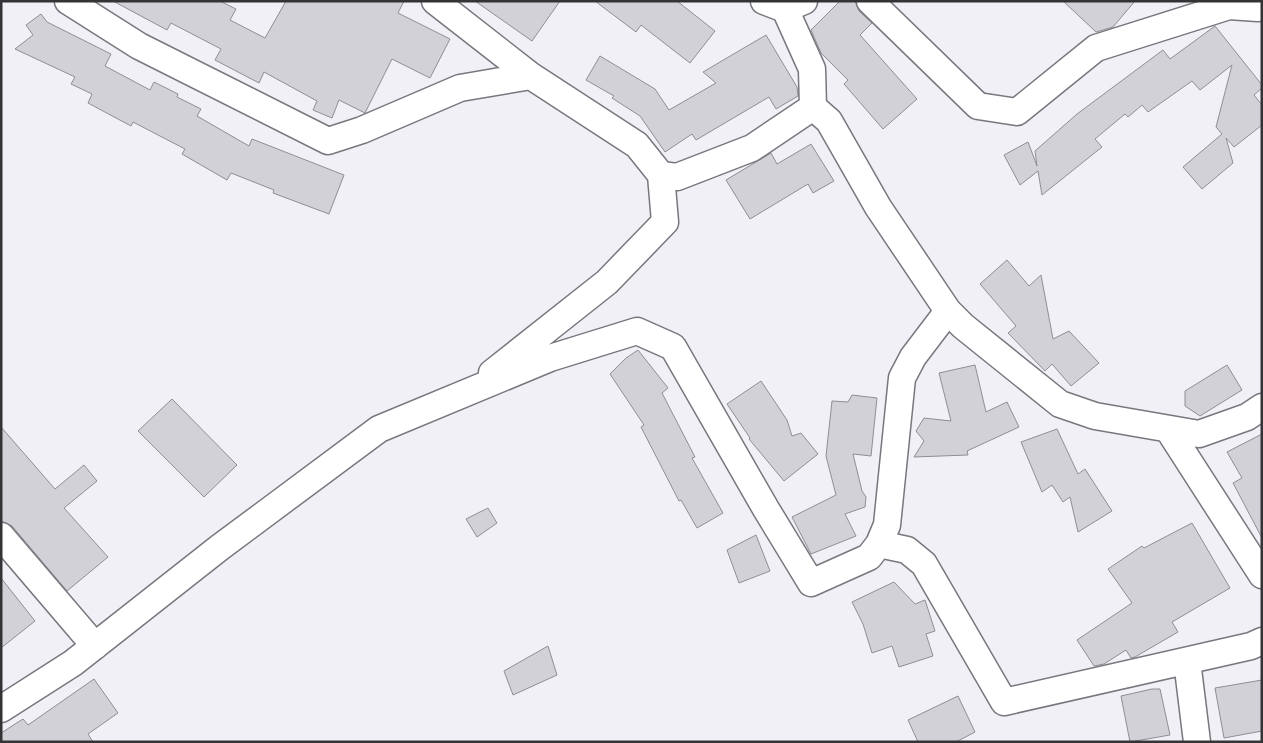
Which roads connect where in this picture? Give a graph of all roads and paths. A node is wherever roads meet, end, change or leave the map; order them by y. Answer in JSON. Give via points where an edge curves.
{"nodes":[{"id":1,"x":68,"y":1,"type":"edge"},
{"id":2,"x":435,"y":1,"type":"edge"},
{"id":3,"x":870,"y":1,"type":"edge"},
{"id":4,"x":784,"y":4,"type":"edge"},
{"id":5,"x":1257,"y":7,"type":"edge"},
{"id":6,"x":531,"y":76,"type":"junction"},
{"id":7,"x":813,"y":107,"type":"junction"},
{"id":8,"x":661,"y":175,"type":"junction"},
{"id":9,"x":948,"y":311,"type":"junction"},
{"id":10,"x":465,"y":393,"type":"junction"},
{"id":11,"x":1262,"y":407,"type":"edge"},
{"id":12,"x":1168,"y":429,"type":"junction"},
{"id":13,"x":1,"y":536,"type":"edge"},
{"id":14,"x":879,"y":544,"type":"junction"},
{"id":15,"x":1262,"y":575,"type":"edge"},
{"id":16,"x":1262,"y":640,"type":"edge"},
{"id":17,"x":95,"y":646,"type":"junction"},
{"id":18,"x":1187,"y":661,"type":"junction"},
{"id":19,"x":1,"y":708,"type":"edge"},
{"id":20,"x":1197,"y":742,"type":"edge"}],
"edges":[{"from":1,"to":6,"type":"street","via":[[139,46],[328,141],[460,88]]},
{"from":2,"to":6,"type":"street"},
{"from":3,"to":5,"type":"street","via":[[978,106],[1017,112],[1096,48],[1229,6]]},
{"from":4,"to":7,"type":"street","via":[[812,69]]},
{"from":6,"to":8,"type":"street","via":[[637,144]]},
{"from":7,"to":8,"type":"street","via":[[752,148],[677,176]]},
{"from":7,"to":9,"type":"street","via":[[829,121],[878,207]]},
{"from":8,"to":10,"type":"street","via":[[665,222],[607,282]]},
{"from":9,"to":12,"type":"street","via":[[1060,404],[1095,416]]},
{"from":9,"to":14,"type":"street","via":[[913,357],[902,378],[887,525]]},
{"from":10,"to":14,"type":"street","via":[[550,358],[638,331],[673,346],[812,583],[869,557]]},
{"from":10,"to":17,"type":"street","via":[[379,429],[219,548]]},
{"from":11,"to":12,"type":"street","via":[[1247,417],[1199,434]]},
{"from":12,"to":15,"type":"street"},
{"from":13,"to":17,"type":"street"},
{"from":14,"to":18,"type":"street","via":[[907,550],[924,564],[1004,702]]},
{"from":16,"to":18,"type":"street","via":[[1251,646]]},
{"from":17,"to":19,"type":"street"},
{"from":18,"to":20,"type":"street"}]}
